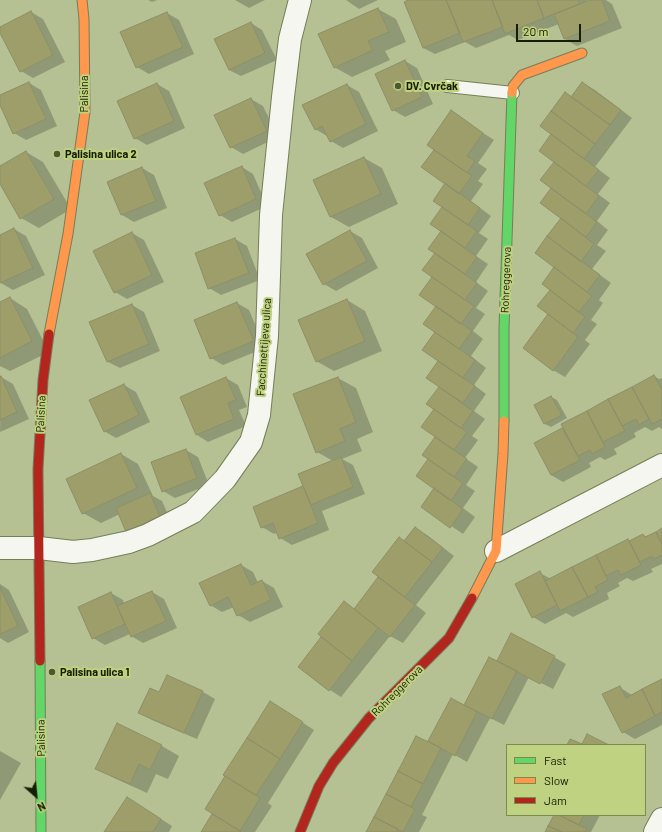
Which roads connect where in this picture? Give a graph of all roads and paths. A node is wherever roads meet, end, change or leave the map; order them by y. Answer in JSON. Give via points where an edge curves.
{"nodes":[{"id":1,"x":82,"y":0,"type":"edge"},
{"id":2,"x":300,"y":0,"type":"edge"},
{"id":3,"x":582,"y":52,"type":"dead end"},
{"id":4,"x":447,"y":86,"type":"dead end"},
{"id":5,"x":513,"y":93,"type":"junction"},
{"id":6,"x":662,"y":465,"type":"edge"},
{"id":7,"x":0,"y":548,"type":"edge"},
{"id":8,"x":39,"y":548,"type":"junction"},
{"id":9,"x":496,"y":551,"type":"junction"},
{"id":10,"x":662,"y":819,"type":"edge"},
{"id":11,"x":41,"y":832,"type":"edge"},
{"id":12,"x":300,"y":832,"type":"edge"},
{"id":13,"x":655,"y":832,"type":"edge"}],
"edges":[{"from":1,"to":8,"type":"street","name":"Palisina","via":[[85,112],[68,234],[52,315],[43,380],[38,469]]},
{"from":2,"to":8,"type":"street","name":"Facchinettijeva ulica","via":[[290,39],[283,97],[271,216],[267,336],[259,415],[251,442],[225,479],[193,512],[148,535],[92,550],[73,552]]},
{"from":3,"to":5,"type":"street","name":"Rohreggerova","via":[[522,75],[513,86]]},
{"from":4,"to":5,"type":"lane"},
{"from":5,"to":9,"type":"street","name":"Rohreggerova","via":[[504,320],[503,447]]},
{"from":6,"to":9,"type":"street"},
{"from":7,"to":8,"type":"street","name":"Facchinettijeva ulica"},
{"from":8,"to":11,"type":"street","name":"Palisina"},
{"from":9,"to":12,"type":"street","name":"Rohreggerova","via":[[449,638],[369,718],[333,763],[319,786]]},
{"from":10,"to":13,"type":"street"}]}
